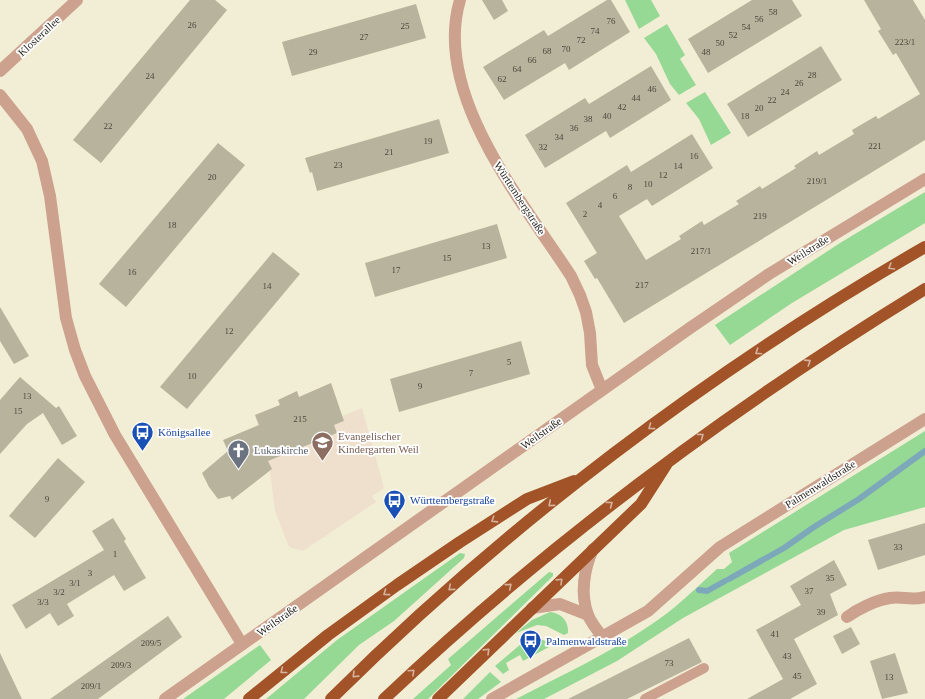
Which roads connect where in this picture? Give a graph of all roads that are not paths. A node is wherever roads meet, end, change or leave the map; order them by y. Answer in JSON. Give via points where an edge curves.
{"nodes":[{"id":1,"x":78,"y":0,"type":"edge"},
{"id":2,"x":460,"y":0,"type":"edge"},
{"id":3,"x":0,"y":71,"type":"edge"},
{"id":4,"x":0,"y":95,"type":"edge"},
{"id":5,"x":925,"y":179,"type":"edge"},
{"id":6,"x":925,"y":247,"type":"edge"},
{"id":7,"x":925,"y":289,"type":"edge"},
{"id":8,"x":602,"y":390,"type":"junction"},
{"id":9,"x":925,"y":419,"type":"edge"},
{"id":10,"x":670,"y":459,"type":"junction"},
{"id":11,"x":580,"y":479,"type":"junction"},
{"id":12,"x":593,"y":549,"type":"junction"},
{"id":13,"x":925,"y":597,"type":"edge"},
{"id":14,"x":532,"y":608,"type":"junction"},
{"id":15,"x":588,"y":615,"type":"junction"},
{"id":16,"x":847,"y":617,"type":"dead end"},
{"id":17,"x":602,"y":636,"type":"junction"},
{"id":18,"x":242,"y":644,"type":"junction"},
{"id":19,"x":704,"y":668,"type":"dead end"},
{"id":20,"x":165,"y":699,"type":"edge"},
{"id":21,"x":249,"y":699,"type":"edge"},
{"id":22,"x":331,"y":699,"type":"edge"},
{"id":23,"x":384,"y":699,"type":"edge"},
{"id":24,"x":438,"y":699,"type":"edge"},
{"id":25,"x":492,"y":699,"type":"edge"},
{"id":26,"x":645,"y":699,"type":"edge"}],
"edges":[{"from":1,"to":3,"type":"street","name":"Klosterallee"},
{"from":2,"to":8,"type":"street","name":"Württembergstraße","via":[[455,22],[456,47],[460,76],[470,108],[497,164],[571,276],[580,294],[589,322],[593,370]]},
{"from":4,"to":18,"type":"street","via":[[27,129],[42,161],[50,196],[66,318],[85,376],[115,435]]},
{"from":5,"to":8,"type":"street","name":"Weilstraße","via":[[769,274]]},
{"from":6,"to":11,"type":"highway","one_way":true,"via":[[845,295],[728,372]]},
{"from":10,"to":7,"type":"highway","one_way":true,"via":[[778,382]]},
{"from":8,"to":18,"type":"street","name":"Weilstraße"},
{"from":9,"to":17,"type":"street","name":"Palmenwaldstraße","via":[[720,547],[652,608]]},
{"from":10,"to":12,"type":"highway","via":[[641,504]]},
{"from":23,"to":10,"type":"highway","one_way":true,"via":[[536,563]]},
{"from":11,"to":21,"type":"highway","one_way":true,"via":[[527,499],[460,542],[341,626]]},
{"from":11,"to":22,"type":"highway","one_way":true,"via":[[456,583]]},
{"from":14,"to":12,"type":"highway","one_way":true},
{"from":12,"to":15,"type":"street","via":[[585,572]]},
{"from":13,"to":16,"type":"street","via":[[910,600],[888,598],[855,611]]},
{"from":14,"to":15,"type":"street","via":[[560,604]]},
{"from":24,"to":14,"type":"highway","one_way":true},
{"from":15,"to":17,"type":"street"},
{"from":17,"to":25,"type":"street","name":"Palmenwaldstraße"},
{"from":18,"to":20,"type":"street","name":"Weilstraße"},
{"from":19,"to":26,"type":"lane"}]}
